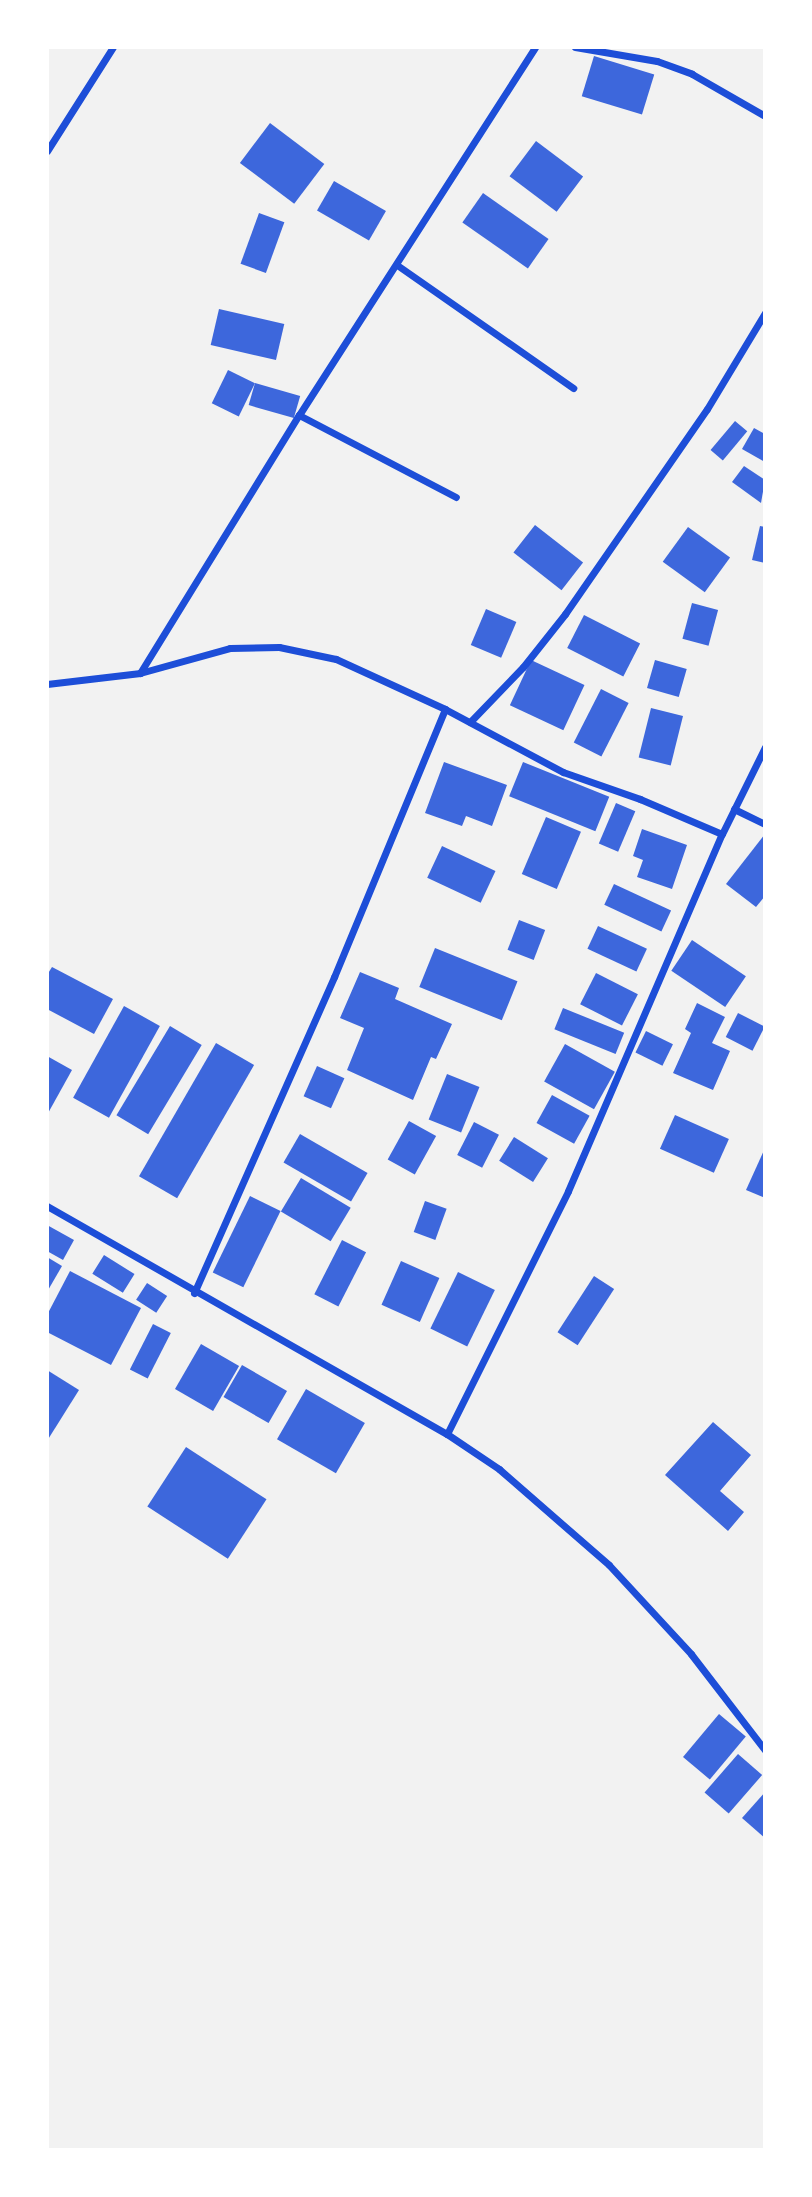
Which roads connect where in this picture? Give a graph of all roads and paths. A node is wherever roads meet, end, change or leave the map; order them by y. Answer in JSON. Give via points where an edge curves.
{"nodes":[{"id":1,"x":113,"y":47,"type":"edge"},
{"id":2,"x":535,"y":47,"type":"edge"},
{"id":3,"x":575,"y":47,"type":"edge"},
{"id":4,"x":765,"y":116,"type":"edge"},
{"id":5,"x":47,"y":151,"type":"edge"},
{"id":6,"x":397,"y":265,"type":"junction"},
{"id":7,"x":765,"y":313,"type":"edge"},
{"id":8,"x":573,"y":388,"type":"dead end"},
{"id":9,"x":299,"y":415,"type":"junction"},
{"id":10,"x":456,"y":498,"type":"dead end"},
{"id":11,"x":140,"y":673,"type":"junction"},
{"id":12,"x":47,"y":684,"type":"edge"},
{"id":13,"x":446,"y":709,"type":"junction"},
{"id":14,"x":470,"y":722,"type":"junction"},
{"id":15,"x":765,"y":747,"type":"edge"},
{"id":16,"x":734,"y":809,"type":"junction"},
{"id":17,"x":765,"y":824,"type":"edge"},
{"id":18,"x":722,"y":834,"type":"junction"},
{"id":19,"x":47,"y":1206,"type":"edge"},
{"id":20,"x":194,"y":1293,"type":"junction"},
{"id":21,"x":447,"y":1434,"type":"junction"},
{"id":22,"x":765,"y":1750,"type":"edge"}],
"edges":[{"from":1,"to":5,"type":"street"},
{"from":2,"to":6,"type":"street"},
{"from":3,"to":4,"type":"street","via":[[657,61],[692,74]]},
{"from":6,"to":8,"type":"street"},
{"from":6,"to":9,"type":"street"},
{"from":7,"to":14,"type":"street","via":[[707,409],[565,614]]},
{"from":9,"to":10,"type":"street"},
{"from":9,"to":11,"type":"street"},
{"from":11,"to":12,"type":"street"},
{"from":11,"to":13,"type":"street","via":[[230,648],[279,647],[336,659]]},
{"from":13,"to":14,"type":"street"},
{"from":13,"to":20,"type":"street"},
{"from":14,"to":18,"type":"street","via":[[563,772]]},
{"from":15,"to":16,"type":"street"},
{"from":16,"to":17,"type":"street"},
{"from":16,"to":18,"type":"street"},
{"from":18,"to":21,"type":"street","via":[[568,1191]]},
{"from":19,"to":20,"type":"street"},
{"from":20,"to":21,"type":"street"},
{"from":21,"to":22,"type":"street","via":[[499,1469],[609,1565],[691,1654]]}]}
